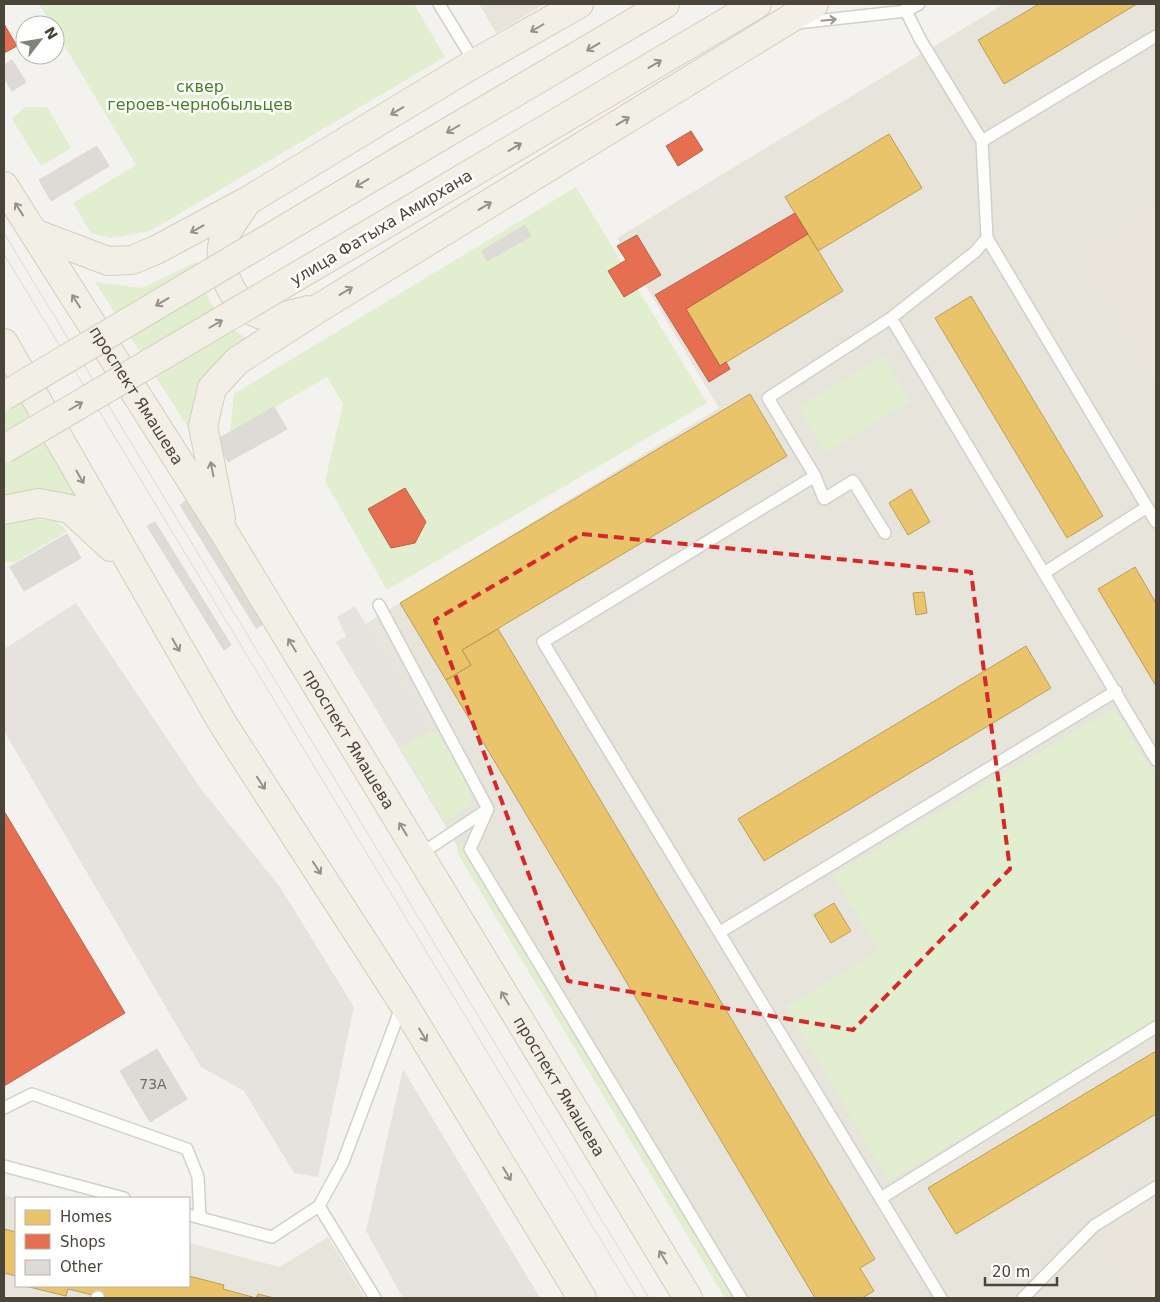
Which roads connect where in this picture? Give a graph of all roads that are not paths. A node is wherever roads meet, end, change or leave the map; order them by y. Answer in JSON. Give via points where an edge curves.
{"nodes":[{"id":1,"x":439,"y":4,"type":"edge"},
{"id":2,"x":579,"y":4,"type":"edge"},
{"id":3,"x":665,"y":4,"type":"edge"},
{"id":4,"x":756,"y":4,"type":"edge"},
{"id":5,"x":814,"y":4,"type":"edge"},
{"id":6,"x":919,"y":4,"type":"edge"},
{"id":7,"x":907,"y":7,"type":"edge"},
{"id":8,"x":781,"y":25,"type":"junction"},
{"id":9,"x":1156,"y":36,"type":"edge"},
{"id":10,"x":475,"y":63,"type":"junction"},
{"id":11,"x":982,"y":141,"type":"junction"},
{"id":12,"x":4,"y":186,"type":"edge"},
{"id":13,"x":249,"y":200,"type":"junction"},
{"id":14,"x":34,"y":233,"type":"junction"},
{"id":15,"x":987,"y":238,"type":"junction"},
{"id":16,"x":319,"y":308,"type":"junction"},
{"id":17,"x":891,"y":318,"type":"junction"},
{"id":18,"x":4,"y":343,"type":"edge"},
{"id":19,"x":4,"y":396,"type":"edge"},
{"id":20,"x":4,"y":449,"type":"edge"},
{"id":21,"x":815,"y":476,"type":"junction"},
{"id":22,"x":1148,"y":507,"type":"junction"},
{"id":23,"x":4,"y":510,"type":"edge"},
{"id":24,"x":1156,"y":522,"type":"edge"},
{"id":25,"x":885,"y":533,"type":"dead end"},
{"id":26,"x":225,"y":534,"type":"junction"},
{"id":27,"x":129,"y":563,"type":"junction"},
{"id":28,"x":1044,"y":573,"type":"junction"},
{"id":29,"x":379,"y":605,"type":"dead end"},
{"id":30,"x":1116,"y":691,"type":"junction"},
{"id":31,"x":1156,"y":760,"type":"edge"},
{"id":32,"x":488,"y":809,"type":"junction"},
{"id":33,"x":418,"y":855,"type":"junction"},
{"id":34,"x":720,"y":932,"type":"junction"},
{"id":35,"x":403,"y":1002,"type":"junction"},
{"id":36,"x":1156,"y":1027,"type":"edge"},
{"id":37,"x":4,"y":1108,"type":"edge"},
{"id":38,"x":4,"y":1166,"type":"edge"},
{"id":39,"x":1156,"y":1187,"type":"edge"},
{"id":40,"x":119,"y":1197,"type":"edge"},
{"id":41,"x":880,"y":1198,"type":"junction"},
{"id":42,"x":319,"y":1206,"type":"junction"},
{"id":43,"x":190,"y":1215,"type":"edge"},
{"id":44,"x":200,"y":1218,"type":"junction"},
{"id":45,"x":376,"y":1298,"type":"edge"},
{"id":46,"x":582,"y":1298,"type":"edge"},
{"id":47,"x":688,"y":1298,"type":"edge"},
{"id":48,"x":741,"y":1298,"type":"edge"},
{"id":49,"x":941,"y":1298,"type":"edge"},
{"id":50,"x":1023,"y":1298,"type":"edge"}],
"edges":[{"from":1,"to":10,"type":"lane"},
{"from":2,"to":10,"type":"main road","one_way":true},
{"from":3,"to":19,"type":"main road","one_way":true,"bridge":true},
{"from":20,"to":4,"type":"main road","name":"улица Фатыха Амирхана","one_way":true,"bridge":true},
{"from":5,"to":8,"type":"main road"},
{"from":6,"to":7,"type":"lane"},
{"from":8,"to":7,"type":"lane","one_way":true},
{"from":7,"to":11,"type":"lane","via":[[920,39]]},
{"from":16,"to":8,"type":"main road","one_way":true},
{"from":9,"to":11,"type":"lane"},
{"from":10,"to":13,"type":"main road","one_way":true},
{"from":11,"to":15,"type":"lane"},
{"from":14,"to":12,"type":"main road","name":"проспект Ямашева","one_way":true},
{"from":13,"to":14,"type":"main road","one_way":true,"via":[[132,260],[108,261]]},
{"from":13,"to":16,"type":"main road","via":[[229,229],[222,246],[227,280],[239,302],[262,315],[283,317]]},
{"from":26,"to":14,"type":"main road","name":"проспект Ямашева","one_way":true},
{"from":15,"to":17,"type":"lane","via":[[975,252]]},
{"from":15,"to":22,"type":"lane"},
{"from":26,"to":16,"type":"main road","one_way":true,"via":[[203,426],[212,388],[237,361]]},
{"from":17,"to":21,"type":"lane","via":[[768,398]]},
{"from":17,"to":28,"type":"lane"},
{"from":18,"to":27,"type":"main road","one_way":true},
{"from":21,"to":25,"type":"lane","via":[[824,499],[853,481]]},
{"from":21,"to":34,"type":"lane","via":[[543,642]]},
{"from":22,"to":24,"type":"lane"},
{"from":22,"to":28,"type":"lane"},
{"from":23,"to":27,"type":"main road","via":[[39,503],[70,509]]},
{"from":33,"to":26,"type":"main road","name":"проспект Ямашева","one_way":true},
{"from":27,"to":35,"type":"main road","one_way":true,"via":[[223,724]]},
{"from":28,"to":30,"type":"lane"},
{"from":29,"to":32,"type":"lane"},
{"from":30,"to":31,"type":"lane"},
{"from":30,"to":34,"type":"lane"},
{"from":32,"to":33,"type":"lane"},
{"from":32,"to":48,"type":"lane","via":[[470,849]]},
{"from":47,"to":33,"type":"main road","name":"проспект Ямашева","one_way":true},
{"from":34,"to":41,"type":"lane"},
{"from":35,"to":42,"type":"lane","via":[[343,1162]]},
{"from":35,"to":46,"type":"main road","one_way":true},
{"from":36,"to":41,"type":"lane"},
{"from":37,"to":44,"type":"lane","via":[[32,1094],[187,1149],[198,1178]]},
{"from":38,"to":40,"type":"lane"},
{"from":39,"to":50,"type":"lane","via":[[1094,1226]]},
{"from":41,"to":49,"type":"lane"},
{"from":42,"to":44,"type":"lane","via":[[272,1237]]},
{"from":42,"to":45,"type":"lane"},
{"from":43,"to":44,"type":"lane"}]}
